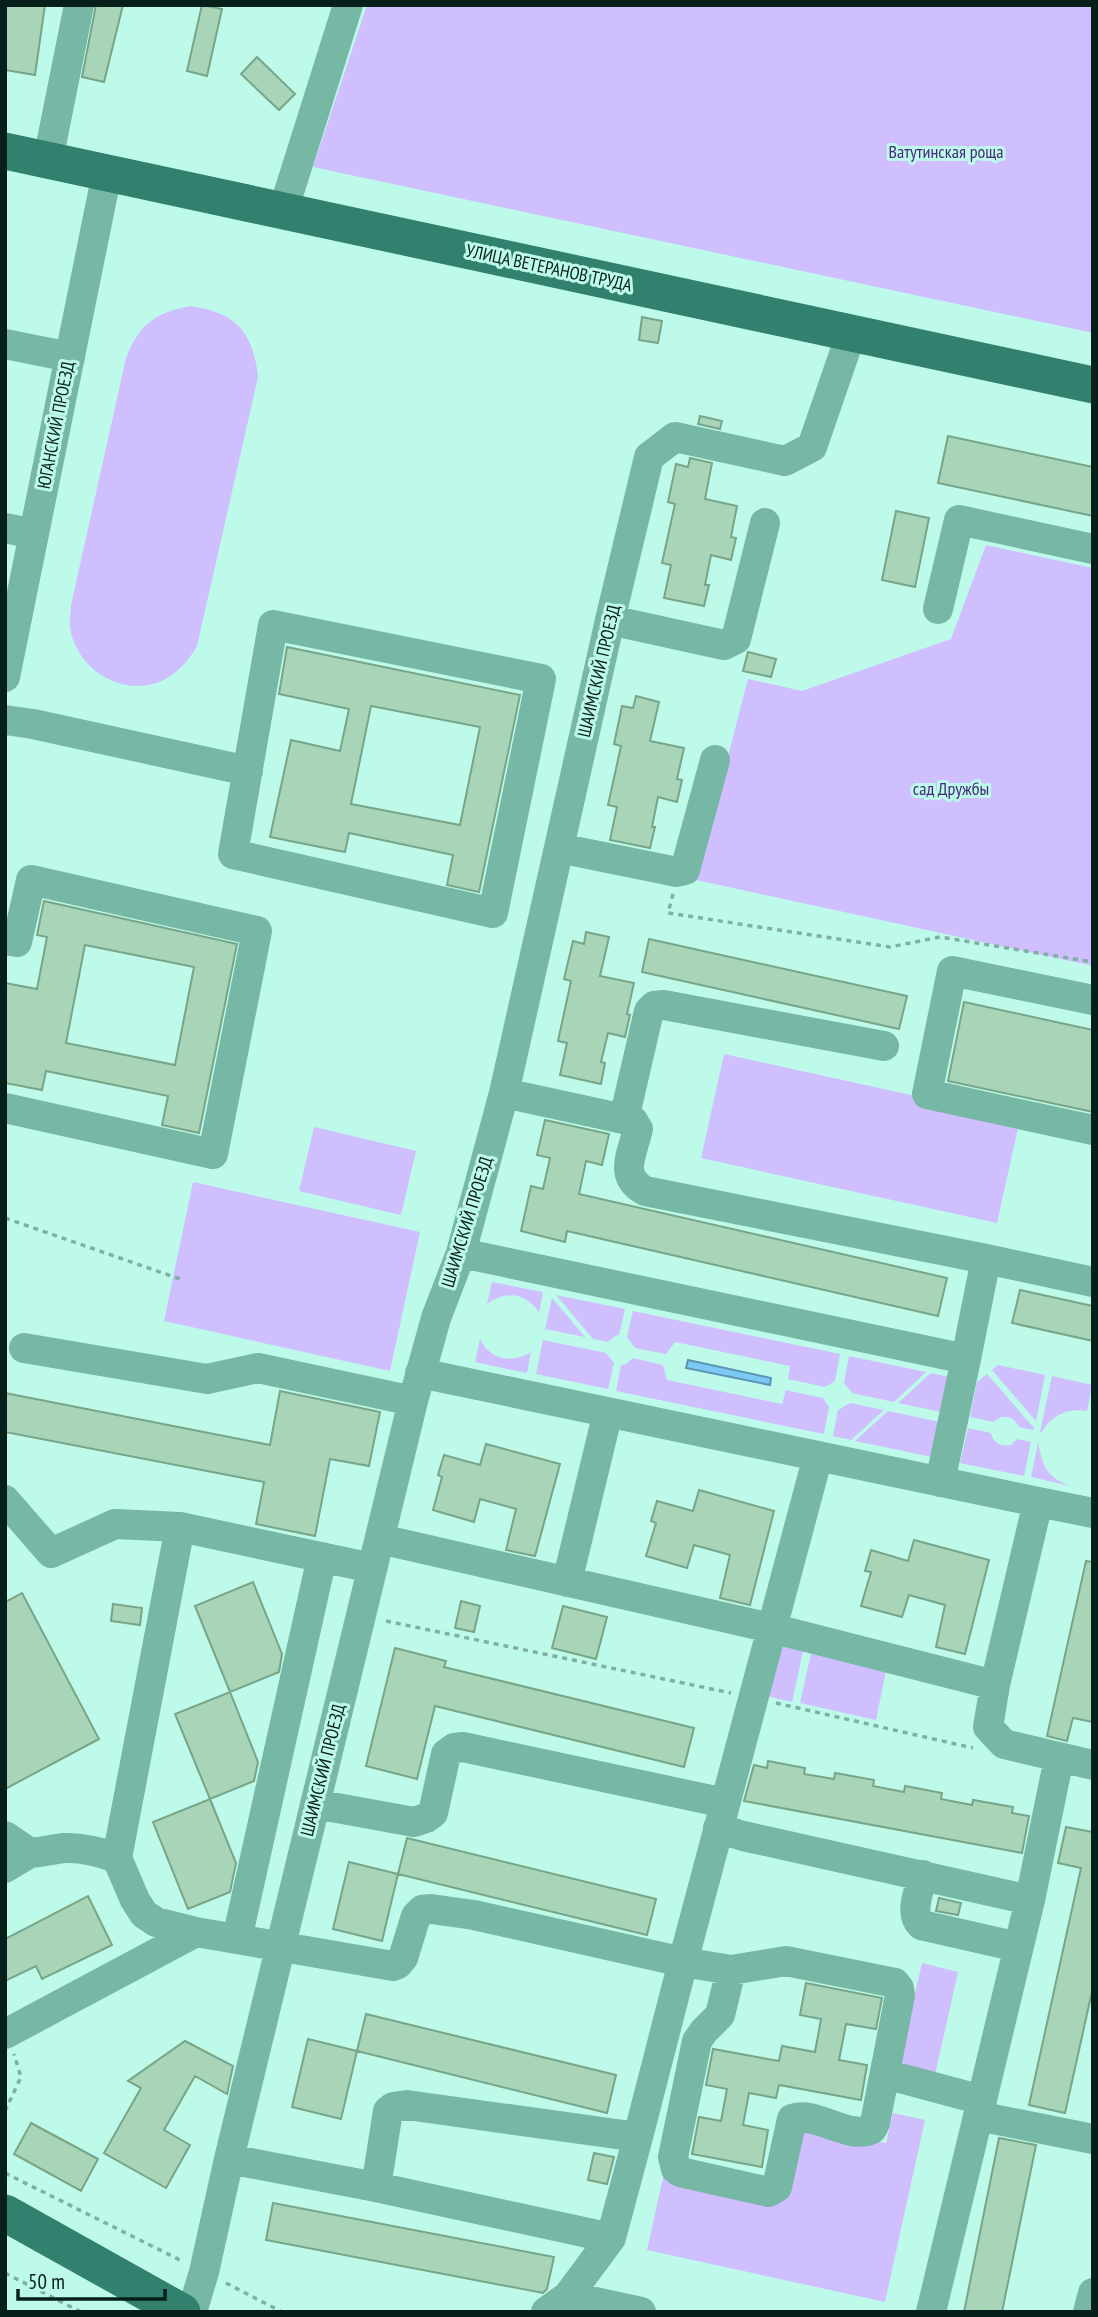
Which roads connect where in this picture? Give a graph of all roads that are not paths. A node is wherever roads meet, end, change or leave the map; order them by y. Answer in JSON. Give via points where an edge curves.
{"nodes":[{"id":1,"x":79,"y":5,"type":"edge"},
{"id":2,"x":348,"y":5,"type":"edge"},
{"id":3,"x":5,"y":151,"type":"edge"},
{"id":4,"x":48,"y":160,"type":"junction"},
{"id":5,"x":107,"y":173,"type":"junction"},
{"id":6,"x":282,"y":211,"type":"junction"},
{"id":7,"x":851,"y":334,"type":"junction"},
{"id":8,"x":5,"y":344,"type":"edge"},
{"id":9,"x":70,"y":357,"type":"junction"},
{"id":10,"x":1093,"y":385,"type":"edge"},
{"id":11,"x":765,"y":523,"type":"dead end"},
{"id":12,"x":5,"y":528,"type":"edge"},
{"id":13,"x":34,"y":534,"type":"junction"},
{"id":14,"x":1093,"y":549,"type":"edge"},
{"id":15,"x":938,"y":609,"type":"dead end"},
{"id":16,"x":610,"y":620,"type":"junction"},
{"id":17,"x":5,"y":677,"type":"edge"},
{"id":18,"x":5,"y":720,"type":"edge"},
{"id":19,"x":715,"y":760,"type":"dead end"},
{"id":20,"x":248,"y":771,"type":"junction"},
{"id":21,"x":559,"y":848,"type":"junction"},
{"id":22,"x":5,"y":940,"type":"edge"},
{"id":23,"x":1093,"y":1000,"type":"edge"},
{"id":24,"x":884,"y":1046,"type":"dead end"},
{"id":25,"x":504,"y":1093,"type":"junction"},
{"id":26,"x":5,"y":1108,"type":"edge"},
{"id":27,"x":624,"y":1119,"type":"junction"},
{"id":28,"x":1093,"y":1130,"type":"edge"},
{"id":29,"x":461,"y":1253,"type":"junction"},
{"id":30,"x":986,"y":1259,"type":"junction"},
{"id":31,"x":1093,"y":1282,"type":"edge"},
{"id":32,"x":24,"y":1348,"type":"dead end"},
{"id":33,"x":965,"y":1359,"type":"junction"},
{"id":34,"x":416,"y":1387,"type":"junction"},
{"id":35,"x":608,"y":1412,"type":"junction"},
{"id":36,"x":818,"y":1456,"type":"junction"},
{"id":37,"x":940,"y":1482,"type":"junction"},
{"id":38,"x":5,"y":1500,"type":"edge"},
{"id":39,"x":1038,"y":1502,"type":"junction"},
{"id":40,"x":1093,"y":1513,"type":"edge"},
{"id":41,"x":180,"y":1527,"type":"junction"},
{"id":42,"x":380,"y":1539,"type":"junction"},
{"id":43,"x":322,"y":1558,"type":"junction"},
{"id":44,"x":372,"y":1568,"type":"junction"},
{"id":45,"x":567,"y":1581,"type":"junction"},
{"id":46,"x":772,"y":1628,"type":"junction"},
{"id":47,"x":995,"y":1685,"type":"junction"},
{"id":48,"x":1059,"y":1758,"type":"junction"},
{"id":49,"x":1093,"y":1765,"type":"edge"},
{"id":50,"x":315,"y":1804,"type":"junction"},
{"id":51,"x":722,"y":1815,"type":"junction"},
{"id":52,"x":5,"y":1836,"type":"edge"},
{"id":53,"x":117,"y":1858,"type":"junction"},
{"id":54,"x":18,"y":1861,"type":"edge"},
{"id":55,"x":923,"y":1875,"type":"junction"},
{"id":56,"x":1030,"y":1900,"type":"junction"},
{"id":57,"x":196,"y":1933,"type":"junction"},
{"id":58,"x":237,"y":1939,"type":"junction"},
{"id":59,"x":281,"y":1946,"type":"junction"},
{"id":60,"x":1018,"y":1947,"type":"junction"},
{"id":61,"x":683,"y":1962,"type":"junction"},
{"id":62,"x":731,"y":1970,"type":"junction"},
{"id":63,"x":7,"y":2033,"type":"edge"},
{"id":64,"x":885,"y":2074,"type":"junction"},
{"id":65,"x":980,"y":2108,"type":"junction"},
{"id":66,"x":638,"y":2137,"type":"junction"},
{"id":67,"x":1093,"y":2139,"type":"edge"},
{"id":68,"x":229,"y":2159,"type":"junction"},
{"id":69,"x":376,"y":2187,"type":"junction"},
{"id":70,"x":6,"y":2214,"type":"edge"},
{"id":71,"x":611,"y":2238,"type":"junction"},
{"id":72,"x":1093,"y":2293,"type":"edge"},
{"id":73,"x":557,"y":2304,"type":"edge"},
{"id":74,"x":182,"y":2312,"type":"edge"},
{"id":75,"x":192,"y":2312,"type":"edge"},
{"id":76,"x":641,"y":2312,"type":"edge"},
{"id":77,"x":931,"y":2312,"type":"edge"},
{"id":78,"x":1088,"y":2312,"type":"edge"}],
"edges":[{"from":1,"to":4,"type":"street"},
{"from":2,"to":6,"type":"street"},
{"from":3,"to":4,"type":"main road","name":"УЛИЦА ВЕТЕРАНОВ ТРУДА"},
{"from":4,"to":5,"type":"main road","name":"УЛИЦА ВЕТЕРАНОВ ТРУДА"},
{"from":5,"to":6,"type":"main road","name":"УЛИЦА ВЕТЕРАНОВ ТРУДА"},
{"from":5,"to":9,"type":"street","name":"ЮГАНСКИЙ ПРОЕЗД"},
{"from":6,"to":7,"type":"main road","name":"УЛИЦА ВЕТЕРАНОВ ТРУДА"},
{"from":7,"to":10,"type":"main road","name":"УЛИЦА ВЕТЕРАНОВ ТРУДА"},
{"from":7,"to":16,"type":"street","name":"ШАИМСКИЙ ПРОЕЗД","via":[[812,447],[785,461],[675,437],[649,457]]},
{"from":8,"to":9,"type":"street"},
{"from":9,"to":13,"type":"street","name":"ЮГАНСКИЙ ПРОЕЗД"},
{"from":11,"to":16,"type":"street","via":[[732,643]]},
{"from":12,"to":13,"type":"street"},
{"from":13,"to":17,"type":"street","name":"ЮГАНСКИЙ ПРОЕЗД"},
{"from":14,"to":15,"type":"street","via":[[959,520]]},
{"from":16,"to":21,"type":"street","name":"ШАИМСКИЙ ПРОЕЗД"},
{"from":18,"to":20,"type":"street"},
{"from":19,"to":21,"type":"street","via":[[685,870]]},
{"from":20,"to":20,"type":"street","via":[[233,854],[493,914],[541,679],[273,625]]},
{"from":21,"to":25,"type":"street","name":"ШАИМСКИЙ ПРОЕЗД"},
{"from":22,"to":26,"type":"street","via":[[17,942],[31,880],[257,930],[213,1154]]},
{"from":23,"to":28,"type":"street","via":[[952,971],[926,1094]]},
{"from":24,"to":27,"type":"street","via":[[654,1006],[649,1011]]},
{"from":25,"to":27,"type":"street"},
{"from":25,"to":29,"type":"street","name":"ШАИМСКИЙ ПРОЕЗД"},
{"from":27,"to":30,"type":"street","via":[[633,1121],[638,1129],[628,1174],[633,1184],[645,1191]]},
{"from":29,"to":33,"type":"street"},
{"from":29,"to":34,"type":"street","name":"ШАИМСКИЙ ПРОЕЗД"},
{"from":30,"to":31,"type":"street"},
{"from":30,"to":33,"type":"street"},
{"from":32,"to":34,"type":"street","via":[[207,1380],[258,1368]]},
{"from":33,"to":37,"type":"street"},
{"from":34,"to":35,"type":"street"},
{"from":34,"to":42,"type":"street","name":"ШАИМСКИЙ ПРОЕЗД"},
{"from":35,"to":36,"type":"street"},
{"from":35,"to":45,"type":"street"},
{"from":36,"to":37,"type":"street"},
{"from":36,"to":46,"type":"street"},
{"from":37,"to":39,"type":"street"},
{"from":38,"to":41,"type":"street","via":[[51,1553],[115,1524]]},
{"from":39,"to":40,"type":"street"},
{"from":39,"to":47,"type":"street"},
{"from":41,"to":43,"type":"street"},
{"from":41,"to":53,"type":"street"},
{"from":42,"to":44,"type":"street","name":"ШАИМСКИЙ ПРОЕЗД"},
{"from":42,"to":45,"type":"street"},
{"from":43,"to":44,"type":"street"},
{"from":43,"to":58,"type":"street"},
{"from":44,"to":50,"type":"street","name":"ШАИМСКИЙ ПРОЕЗД"},
{"from":45,"to":46,"type":"street"},
{"from":46,"to":47,"type":"street"},
{"from":46,"to":51,"type":"street"},
{"from":47,"to":48,"type":"street","via":[[988,1727],[1004,1744]]},
{"from":48,"to":49,"type":"street"},
{"from":48,"to":56,"type":"street"},
{"from":50,"to":51,"type":"street","via":[[414,1822],[426,1818],[433,1813],[446,1754],[463,1748]]},
{"from":50,"to":59,"type":"street","name":"ШАИМСКИЙ ПРОЕЗД"},
{"from":51,"to":55,"type":"street","via":[[744,1836]]},
{"from":51,"to":61,"type":"street"},
{"from":52,"to":54,"type":"street"},
{"from":53,"to":54,"type":"street","via":[[62,1848]]},
{"from":53,"to":57,"type":"street","via":[[144,1914]]},
{"from":55,"to":56,"type":"street"},
{"from":55,"to":60,"type":"street","via":[[915,1912],[921,1925]]},
{"from":56,"to":60,"type":"street"},
{"from":57,"to":58,"type":"street"},
{"from":57,"to":63,"type":"street"},
{"from":58,"to":59,"type":"street"},
{"from":59,"to":61,"type":"street","via":[[393,1966],[403,1958],[416,1916],[431,1909]]},
{"from":59,"to":68,"type":"street","name":"ШАИМСКИЙ ПРОЕЗД"},
{"from":60,"to":65,"type":"street"},
{"from":61,"to":62,"type":"street"},
{"from":61,"to":66,"type":"street"},
{"from":62,"to":64,"type":"street","via":[[786,1961],[895,1983],[900,1996]]},
{"from":62,"to":64,"type":"street","via":[[720,2015],[697,2041],[673,2157],[680,2172],[773,2192],[792,2119],[803,2117],[868,2132],[875,2123]]},
{"from":64,"to":65,"type":"street"},
{"from":65,"to":67,"type":"street"},
{"from":65,"to":77,"type":"street"},
{"from":66,"to":69,"type":"street","via":[[398,2106],[388,2112]]},
{"from":66,"to":71,"type":"street"},
{"from":68,"to":69,"type":"street"},
{"from":68,"to":75,"type":"street","name":"ШАИМСКИЙ ПРОЕЗД"},
{"from":69,"to":71,"type":"street"},
{"from":70,"to":74,"type":"main road"},
{"from":71,"to":73,"type":"street"},
{"from":72,"to":78,"type":"street"},
{"from":73,"to":76,"type":"street"}]}
